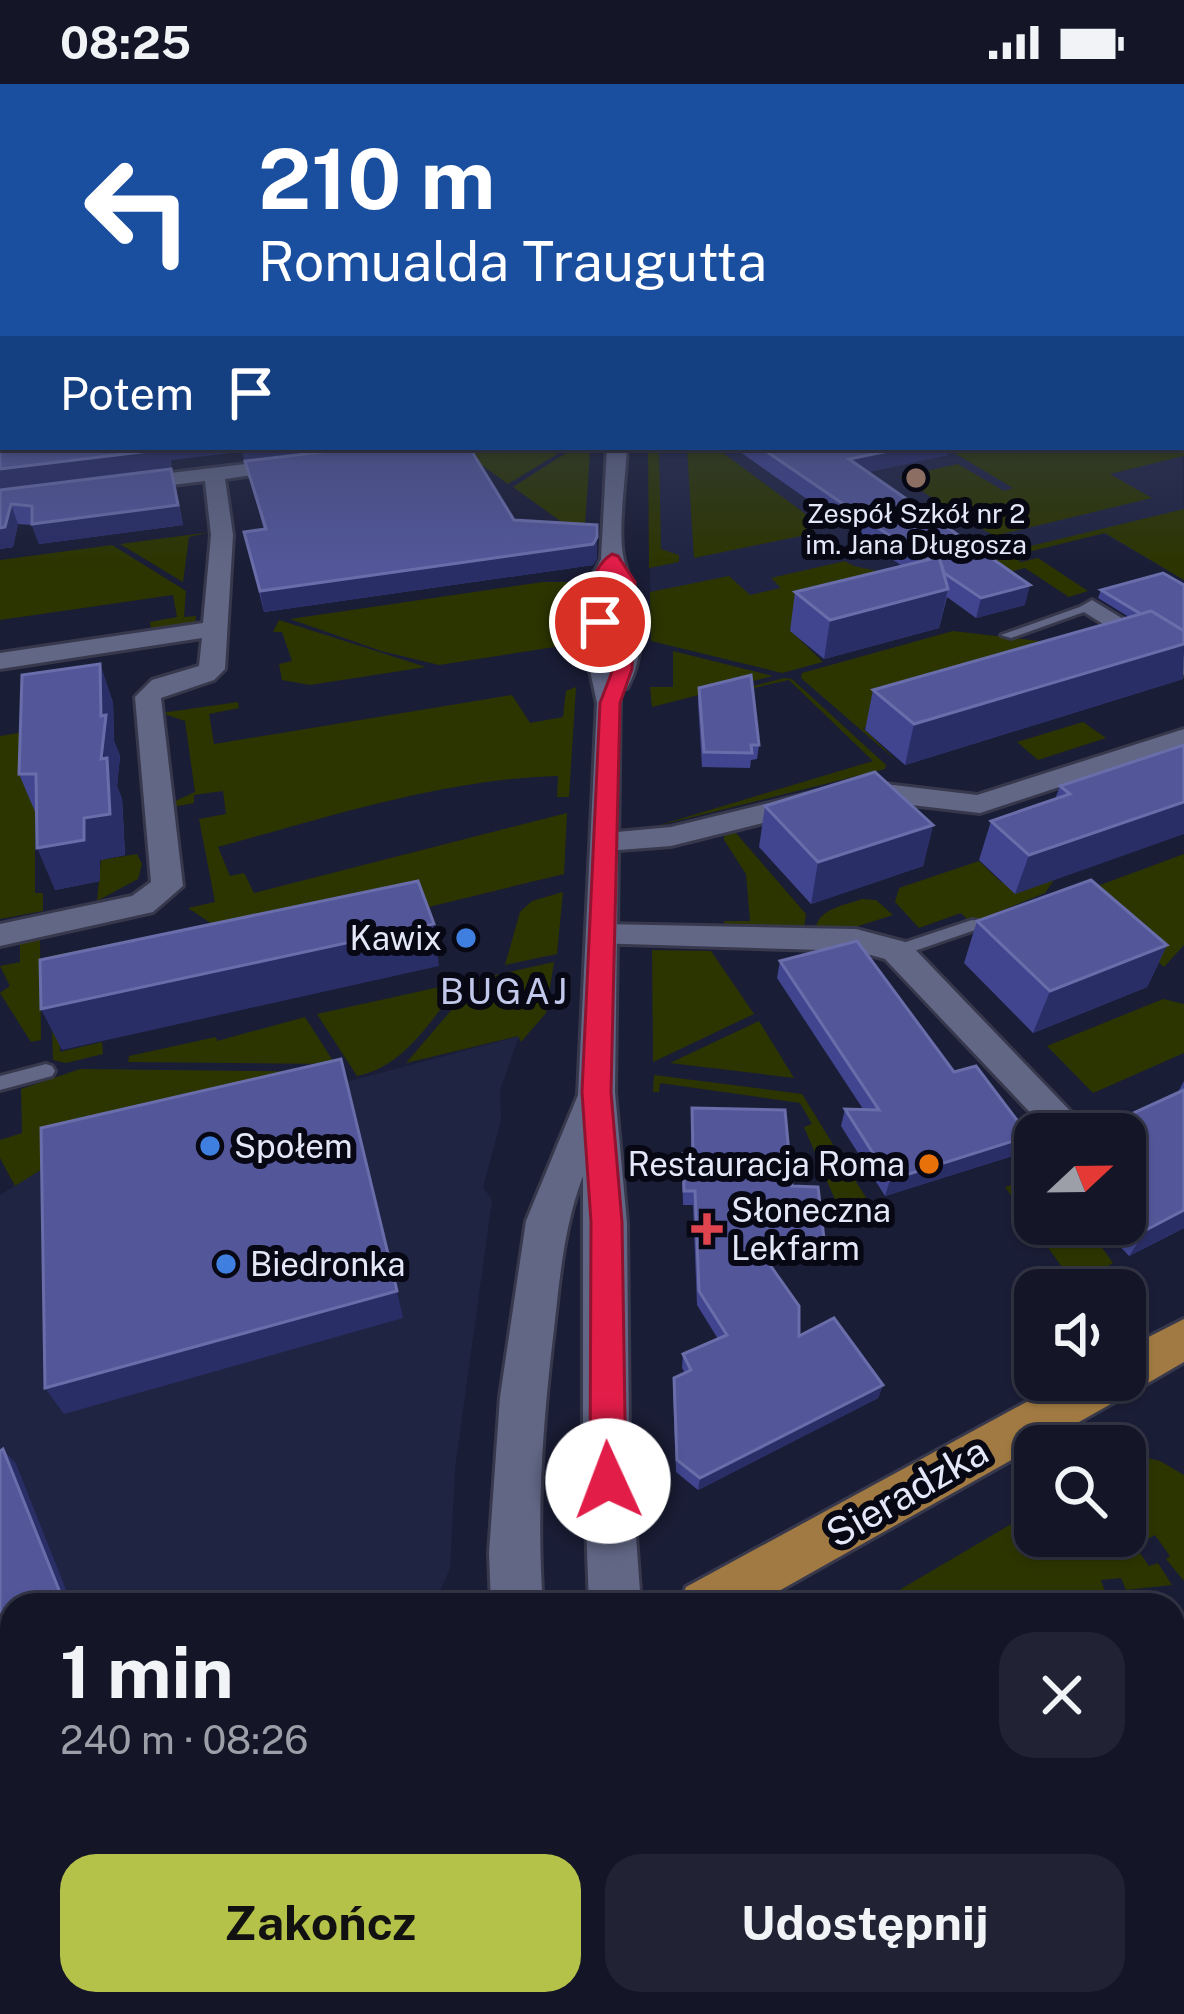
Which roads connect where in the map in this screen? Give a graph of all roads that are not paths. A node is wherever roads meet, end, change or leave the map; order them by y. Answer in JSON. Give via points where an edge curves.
{"nodes":[{"id":1,"x":617,"y":450,"type":"edge"},
{"id":2,"x":308,"y":463,"type":"edge"},
{"id":3,"x":214,"y":474,"type":"junction"},
{"id":4,"x":110,"y":487,"type":"edge"},
{"id":5,"x":1092,"y":607,"type":"joint"},
{"id":6,"x":215,"y":629,"type":"junction"},
{"id":7,"x":1007,"y":635,"type":"dead end"},
{"id":8,"x":0,"y":661,"type":"edge"},
{"id":9,"x":1184,"y":668,"type":"edge"},
{"id":10,"x":1184,"y":737,"type":"edge"},
{"id":11,"x":606,"y":842,"type":"junction"},
{"id":12,"x":973,"y":926,"type":"dead end"},
{"id":13,"x":0,"y":935,"type":"edge"},
{"id":14,"x":604,"y":935,"type":"junction"},
{"id":15,"x":897,"y":951,"type":"junction"},
{"id":16,"x":46,"y":1071,"type":"dead end"},
{"id":17,"x":0,"y":1083,"type":"edge"},
{"id":18,"x":596,"y":1092,"type":"junction"},
{"id":19,"x":1053,"y":1113,"type":"edge"},
{"id":20,"x":1184,"y":1339,"type":"edge"},
{"id":21,"x":1146,"y":1360,"type":"edge"},
{"id":22,"x":1072,"y":1401,"type":"edge"},
{"id":23,"x":516,"y":1593,"type":"edge"},
{"id":24,"x":614,"y":1593,"type":"edge"},
{"id":25,"x":726,"y":1593,"type":"edge"}],
"edges":[{"from":1,"to":11,"type":"street","via":[[612,559],[599,588],[610,703]]},
{"from":2,"to":3,"type":"street"},
{"from":3,"to":4,"type":"street"},
{"from":3,"to":6,"type":"street","via":[[222,536]]},
{"from":5,"to":7,"type":"lane"},
{"from":5,"to":9,"type":"street"},
{"from":6,"to":8,"type":"street"},
{"from":6,"to":13,"type":"street","via":[[209,673],[162,684],[148,697],[167,886],[142,905]]},
{"from":10,"to":11,"type":"street","via":[[980,804],[856,790],[642,843]]},
{"from":11,"to":14,"type":"street"},
{"from":12,"to":15,"type":"lane"},
{"from":14,"to":15,"type":"street","via":[[856,940]]},
{"from":14,"to":18,"type":"street"},
{"from":15,"to":19,"type":"street"},
{"from":16,"to":17,"type":"lane"},
{"from":18,"to":23,"type":"street","via":[[546,1221],[523,1396]]},
{"from":18,"to":24,"type":"street","via":[[607,1222]]},
{"from":20,"to":21,"type":"main road"},
{"from":22,"to":25,"type":"main road","name":"Sieradzka"}]}
